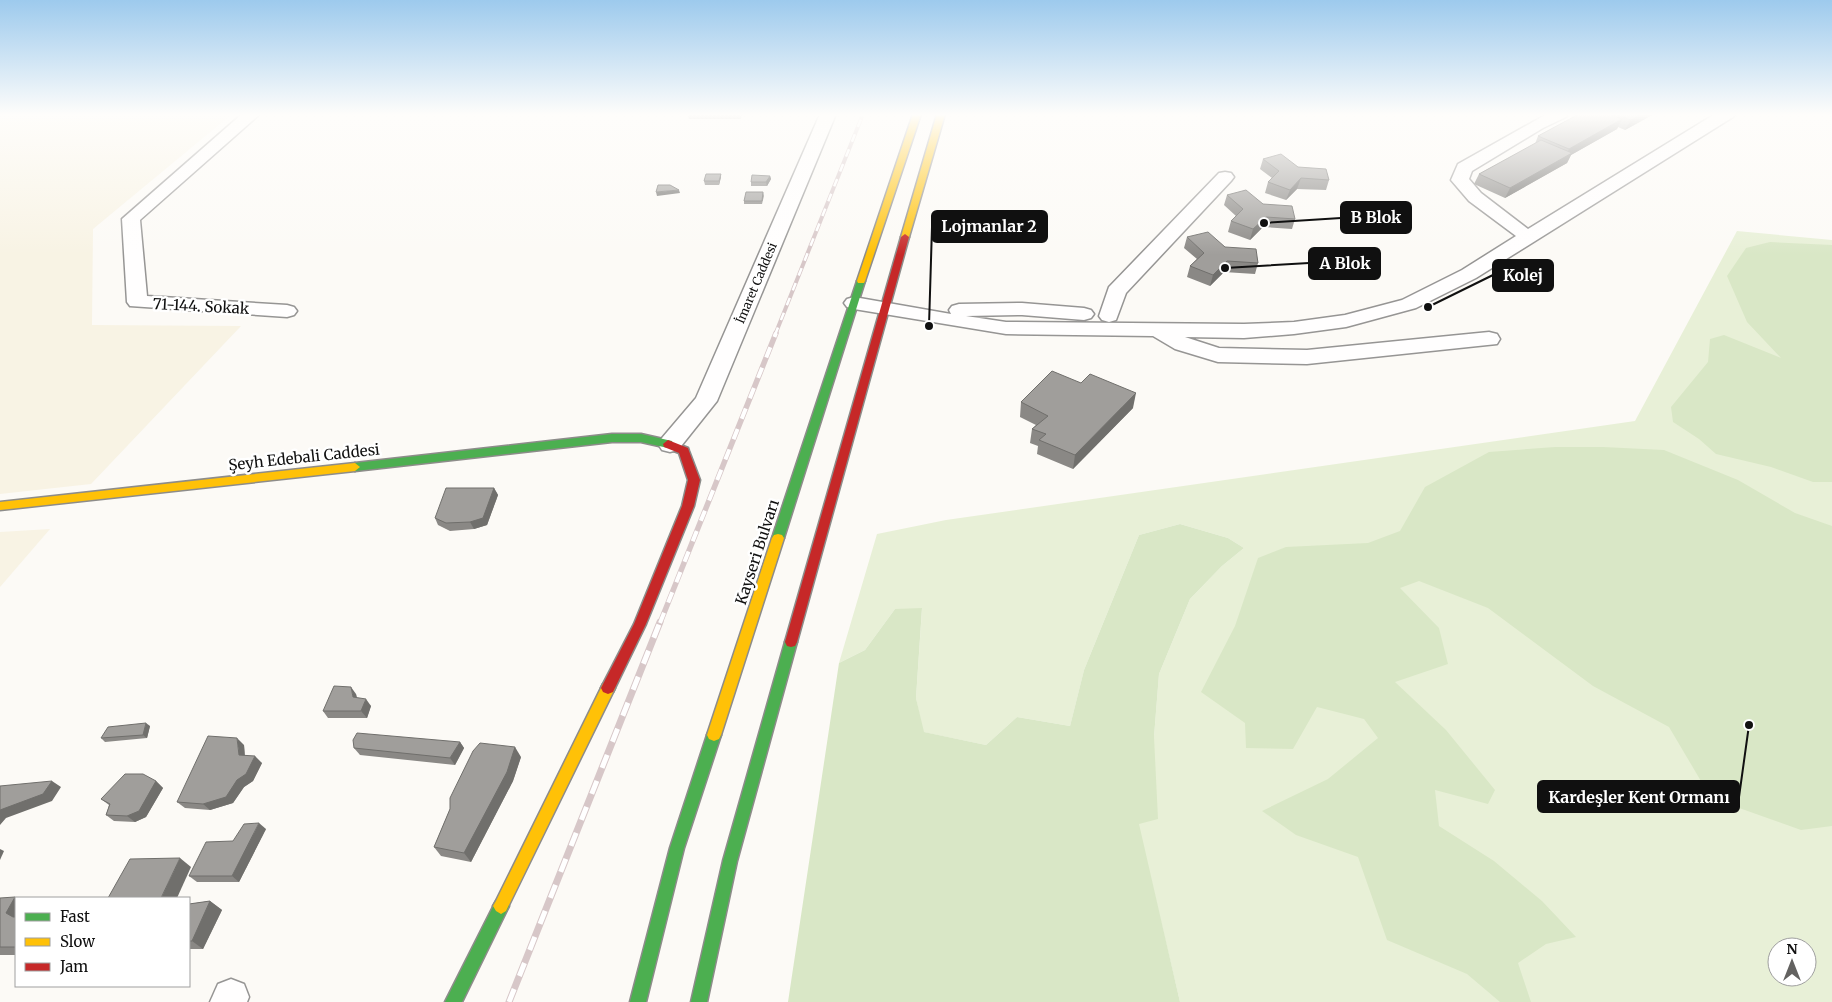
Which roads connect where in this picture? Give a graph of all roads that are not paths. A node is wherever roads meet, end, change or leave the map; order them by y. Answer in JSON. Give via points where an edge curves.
{"nodes":[{"id":1,"x":199,"y":161,"type":"edge"},
{"id":2,"x":808,"y":161,"type":"edge"},
{"id":3,"x":901,"y":161,"type":"edge"},
{"id":4,"x":927,"y":161,"type":"edge"},
{"id":5,"x":1476,"y":161,"type":"edge"},
{"id":6,"x":1639,"y":161,"type":"edge"},
{"id":7,"x":1652,"y":161,"type":"edge"},
{"id":8,"x":1225,"y":177,"type":"dead end"},
{"id":9,"x":1521,"y":232,"type":"junction"},
{"id":10,"x":854,"y":303,"type":"junction"},
{"id":11,"x":884,"y":308,"type":"junction"},
{"id":12,"x":287,"y":311,"type":"dead end"},
{"id":13,"x":917,"y":313,"type":"junction"},
{"id":14,"x":1108,"y":316,"type":"junction"},
{"id":15,"x":1152,"y":329,"type":"junction"},
{"id":16,"x":1489,"y":339,"type":"dead end"},
{"id":17,"x":670,"y":444,"type":"junction"},
{"id":18,"x":0,"y":506,"type":"edge"},
{"id":19,"x":453,"y":1002,"type":"edge"},
{"id":20,"x":638,"y":1002,"type":"edge"},
{"id":21,"x":698,"y":1002,"type":"edge"}],
"edges":[{"from":1,"to":12,"type":"street","name":"71-144. Sokak","via":[[131,220],[137,302]]},
{"from":2,"to":17,"type":"street","name":"İmaret Caddesi","via":[[706,401]]},
{"from":3,"to":10,"type":"main road","name":"Kayseri Bulvarı"},
{"from":4,"to":11,"type":"main road"},
{"from":5,"to":9,"type":"street","via":[[1464,168],[1460,180],[1475,197]]},
{"from":6,"to":9,"type":"street"},
{"from":7,"to":15,"type":"street","via":[[1469,274],[1410,304],[1346,321],[1294,328],[1244,331]]},
{"from":8,"to":14,"type":"street","via":[[1116,291]]},
{"from":9,"to":14,"type":"street","via":[[1402,298],[1342,316],[1239,323]]},
{"from":10,"to":11,"type":"street"},
{"from":10,"to":20,"type":"main road","name":"Kayseri Bulvarı","via":[[677,848]]},
{"from":11,"to":13,"type":"street"},
{"from":11,"to":21,"type":"main road","via":[[731,857]]},
{"from":13,"to":14,"type":"street","via":[[989,308]]},
{"from":13,"to":15,"type":"street","via":[[1006,328]]},
{"from":15,"to":16,"type":"street","via":[[1183,344],[1218,355],[1307,357]]},
{"from":17,"to":18,"type":"main road","name":"Şeyh Edebali Caddesi","via":[[645,437],[612,438]]},
{"from":17,"to":19,"type":"main road","via":[[684,451],[694,480],[688,506],[640,624]]}]}
